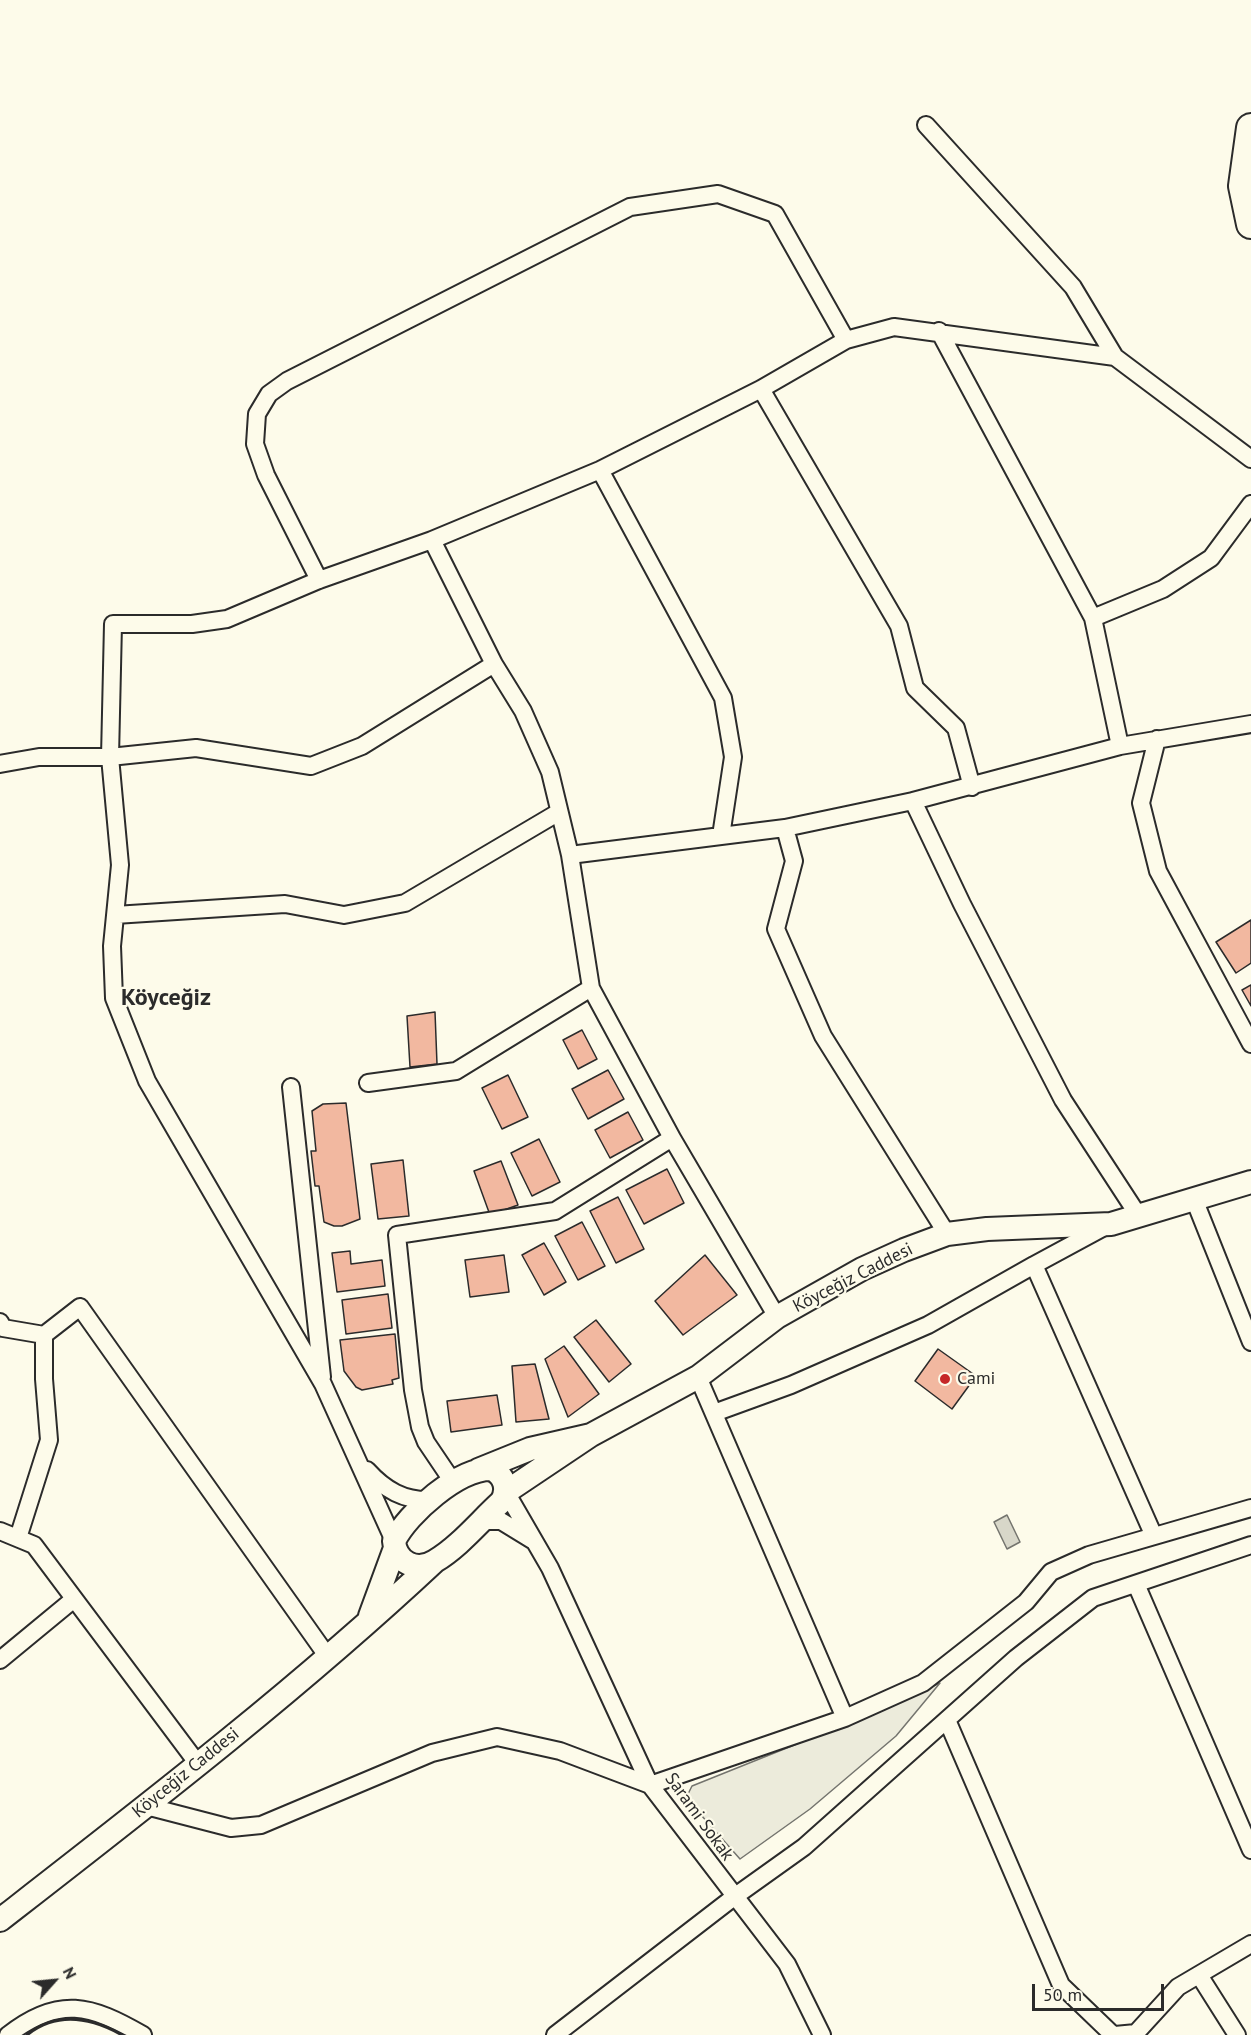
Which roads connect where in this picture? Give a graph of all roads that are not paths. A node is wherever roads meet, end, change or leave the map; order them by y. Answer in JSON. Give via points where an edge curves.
{"nodes":[{"id":1,"x":926,"y":125,"type":"dead end"},
{"id":2,"x":1251,"y":128,"type":"edge"},
{"id":3,"x":1251,"y":224,"type":"edge"},
{"id":4,"x":939,"y":331,"type":"junction"},
{"id":5,"x":846,"y":340,"type":"junction"},
{"id":6,"x":1115,"y":357,"type":"junction"},
{"id":7,"x":761,"y":389,"type":"junction"},
{"id":8,"x":1251,"y":459,"type":"edge"},
{"id":9,"x":600,"y":470,"type":"junction"},
{"id":10,"x":1251,"y":504,"type":"edge"},
{"id":11,"x":432,"y":540,"type":"junction"},
{"id":12,"x":320,"y":580,"type":"junction"},
{"id":13,"x":1093,"y":618,"type":"junction"},
{"id":14,"x":494,"y":664,"type":"junction"},
{"id":15,"x":1251,"y":724,"type":"edge"},
{"id":16,"x":1157,"y":739,"type":"junction"},
{"id":17,"x":1120,"y":746,"type":"junction"},
{"id":18,"x":110,"y":757,"type":"junction"},
{"id":19,"x":0,"y":764,"type":"edge"},
{"id":20,"x":972,"y":787,"type":"junction"},
{"id":21,"x":913,"y":801,"type":"junction"},
{"id":22,"x":559,"y":812,"type":"junction"},
{"id":23,"x":785,"y":828,"type":"junction"},
{"id":24,"x":721,"y":836,"type":"junction"},
{"id":25,"x":570,"y":855,"type":"junction"},
{"id":26,"x":115,"y":915,"type":"junction"},
{"id":27,"x":591,"y":988,"type":"junction"},
{"id":28,"x":1251,"y":1044,"type":"edge"},
{"id":29,"x":368,"y":1083,"type":"dead end"},
{"id":30,"x":291,"y":1087,"type":"dead end"},
{"id":31,"x":672,"y":1138,"type":"junction"},
{"id":32,"x":1251,"y":1182,"type":"edge"},
{"id":33,"x":1194,"y":1199,"type":"junction"},
{"id":34,"x":1138,"y":1215,"type":"junction"},
{"id":35,"x":1111,"y":1224,"type":"junction"},
{"id":36,"x":947,"y":1234,"type":"junction"},
{"id":37,"x":1034,"y":1265,"type":"junction"},
{"id":38,"x":777,"y":1317,"type":"junction"},
{"id":39,"x":0,"y":1322,"type":"edge"},
{"id":40,"x":44,"y":1335,"type":"junction"},
{"id":41,"x":1251,"y":1342,"type":"edge"},
{"id":42,"x":698,"y":1377,"type":"junction"},
{"id":43,"x":322,"y":1384,"type":"junction"},
{"id":44,"x":714,"y":1413,"type":"junction"},
{"id":45,"x":591,"y":1435,"type":"junction"},
{"id":46,"x":360,"y":1463,"type":"junction"},
{"id":47,"x":478,"y":1470,"type":"junction"},
{"id":48,"x":453,"y":1482,"type":"junction"},
{"id":49,"x":506,"y":1492,"type":"junction"},
{"id":50,"x":431,"y":1500,"type":"junction"},
{"id":51,"x":1251,"y":1508,"type":"edge"},
{"id":52,"x":481,"y":1521,"type":"junction"},
{"id":53,"x":0,"y":1531,"type":"edge"},
{"id":54,"x":1153,"y":1534,"type":"junction"},
{"id":55,"x":18,"y":1538,"type":"junction"},
{"id":56,"x":537,"y":1544,"type":"junction"},
{"id":57,"x":395,"y":1545,"type":"junction"},
{"id":58,"x":1251,"y":1545,"type":"edge"},
{"id":59,"x":434,"y":1562,"type":"junction"},
{"id":60,"x":1136,"y":1584,"type":"junction"},
{"id":61,"x":74,"y":1599,"type":"junction"},
{"id":62,"x":368,"y":1620,"type":"junction"},
{"id":63,"x":328,"y":1657,"type":"junction"},
{"id":64,"x":0,"y":1660,"type":"edge"},
{"id":65,"x":845,"y":1718,"type":"junction"},
{"id":66,"x":947,"y":1720,"type":"junction"},
{"id":67,"x":198,"y":1764,"type":"junction"},
{"id":68,"x":650,"y":1785,"type":"junction"},
{"id":69,"x":146,"y":1806,"type":"junction"},
{"id":70,"x":1251,"y":1850,"type":"edge"},
{"id":71,"x":734,"y":1897,"type":"junction"},
{"id":72,"x":0,"y":1920,"type":"edge"},
{"id":73,"x":1251,"y":1944,"type":"edge"},
{"id":74,"x":1200,"y":1975,"type":"junction"},
{"id":75,"x":8,"y":2035,"type":"edge"},
{"id":76,"x":143,"y":2035,"type":"edge"},
{"id":77,"x":555,"y":2035,"type":"edge"},
{"id":78,"x":822,"y":2035,"type":"edge"},
{"id":79,"x":1114,"y":2035,"type":"edge"},
{"id":80,"x":1237,"y":2035,"type":"edge"}],
"edges":[{"from":1,"to":6,"type":"street","via":[[1073,287]]},
{"from":2,"to":3,"type":"highway","via":[[1243,186]]},
{"from":4,"to":5,"type":"street","via":[[894,327]]},
{"from":4,"to":6,"type":"street"},
{"from":4,"to":13,"type":"street"},
{"from":5,"to":7,"type":"street"},
{"from":5,"to":12,"type":"street","via":[[775,214],[718,194],[630,207],[286,381],[269,394],[257,414],[255,444],[266,475]]},
{"from":6,"to":8,"type":"street"},
{"from":7,"to":9,"type":"street"},
{"from":7,"to":20,"type":"street","via":[[899,626],[915,688],[956,728]]},
{"from":9,"to":11,"type":"street"},
{"from":9,"to":24,"type":"street","via":[[723,698],[733,757]]},
{"from":10,"to":13,"type":"street","via":[[1211,558],[1163,589]]},
{"from":11,"to":12,"type":"street"},
{"from":11,"to":14,"type":"street"},
{"from":12,"to":18,"type":"street","via":[[227,619],[192,624],[113,624]]},
{"from":13,"to":17,"type":"street"},
{"from":14,"to":18,"type":"street","via":[[362,746],[311,766],[196,748]]},
{"from":14,"to":22,"type":"street","via":[[523,711],[546,762]]},
{"from":15,"to":16,"type":"street"},
{"from":16,"to":17,"type":"street"},
{"from":16,"to":28,"type":"street","via":[[1141,802],[1158,871]]},
{"from":17,"to":20,"type":"street"},
{"from":18,"to":19,"type":"street","via":[[39,757]]},
{"from":18,"to":26,"type":"street","via":[[120,865]]},
{"from":20,"to":21,"type":"street"},
{"from":21,"to":23,"type":"street"},
{"from":21,"to":34,"type":"street","via":[[1063,1100]]},
{"from":22,"to":25,"type":"street"},
{"from":22,"to":26,"type":"street","via":[[405,903],[344,915],[285,904]]},
{"from":23,"to":24,"type":"street"},
{"from":23,"to":36,"type":"street","via":[[794,861],[776,929],[823,1036]]},
{"from":24,"to":25,"type":"street"},
{"from":25,"to":27,"type":"street"},
{"from":26,"to":43,"type":"street","via":[[114,998],[147,1081]]},
{"from":27,"to":29,"type":"street","via":[[456,1071]]},
{"from":27,"to":31,"type":"street"},
{"from":30,"to":43,"type":"street"},
{"from":31,"to":38,"type":"street"},
{"from":31,"to":48,"type":"street","via":[[555,1211],[397,1235],[419,1421],[426,1442]]},
{"from":32,"to":33,"type":"street","name":"Köyceğiz Caddesi"},
{"from":33,"to":34,"type":"street","name":"Köyceğiz Caddesi"},
{"from":33,"to":41,"type":"street"},
{"from":34,"to":35,"type":"street","name":"Köyceğiz Caddesi"},
{"from":35,"to":36,"type":"street","name":"Köyceğiz Caddesi","via":[[1026,1226]]},
{"from":35,"to":37,"type":"street"},
{"from":36,"to":38,"type":"street","name":"Köyceğiz Caddesi","via":[[862,1269]]},
{"from":37,"to":44,"type":"street","via":[[928,1324],[791,1385]]},
{"from":37,"to":54,"type":"street"},
{"from":38,"to":42,"type":"street","name":"Köyceğiz Caddesi"},
{"from":39,"to":40,"type":"street","via":[[3,1328]]},
{"from":40,"to":55,"type":"street","via":[[49,1440]]},
{"from":40,"to":63,"type":"street","via":[[80,1307]]},
{"from":42,"to":44,"type":"street"},
{"from":42,"to":45,"type":"street","name":"Köyceğiz Caddesi"},
{"from":43,"to":46,"type":"street"},
{"from":44,"to":65,"type":"street"},
{"from":45,"to":47,"type":"street","name":"Köyceğiz Caddesi","via":[[531,1449]]},
{"from":45,"to":49,"type":"street","name":"Köyceğiz Caddesi"},
{"from":46,"to":50,"type":"street","via":[[396,1494]]},
{"from":46,"to":57,"type":"street"},
{"from":47,"to":48,"type":"street","name":"Köyceğiz Caddesi"},
{"from":47,"to":49,"type":"street","via":[[495,1471],[503,1479]]},
{"from":48,"to":50,"type":"street","name":"Köyceğiz Caddesi"},
{"from":49,"to":52,"type":"street","name":"Köyceğiz Caddesi"},
{"from":49,"to":56,"type":"street","name":"Sarami Sokak"},
{"from":50,"to":57,"type":"street","name":"Köyceğiz Caddesi","via":[[408,1520]]},
{"from":51,"to":54,"type":"street"},
{"from":52,"to":56,"type":"street","via":[[492,1519],[510,1525]]},
{"from":52,"to":59,"type":"street","name":"Köyceğiz Caddesi"},
{"from":53,"to":55,"type":"street"},
{"from":54,"to":65,"type":"street","via":[[1051,1572],[1026,1602],[923,1683]]},
{"from":55,"to":61,"type":"street","via":[[34,1545]]},
{"from":56,"to":68,"type":"street","name":"Sarami Sokak"},
{"from":57,"to":59,"type":"street","via":[[398,1556],[410,1564]]},
{"from":57,"to":62,"type":"street","name":"Köyceğiz Caddesi"},
{"from":58,"to":60,"type":"street"},
{"from":59,"to":62,"type":"street","name":"Köyceğiz Caddesi"},
{"from":60,"to":66,"type":"street","via":[[1093,1598]]},
{"from":60,"to":70,"type":"street"},
{"from":61,"to":64,"type":"street"},
{"from":61,"to":67,"type":"street"},
{"from":62,"to":63,"type":"street","name":"Köyceğiz Caddesi"},
{"from":63,"to":67,"type":"street","name":"Köyceğiz Caddesi"},
{"from":65,"to":68,"type":"street"},
{"from":66,"to":71,"type":"street","via":[[804,1847]]},
{"from":66,"to":79,"type":"street","via":[[1061,1984]]},
{"from":67,"to":69,"type":"street","name":"Köyceğiz Caddesi"},
{"from":68,"to":69,"type":"street","via":[[560,1751],[498,1737],[432,1753],[261,1826],[231,1828]]},
{"from":68,"to":71,"type":"street","name":"Sarami Sokak"},
{"from":69,"to":72,"type":"street","name":"Köyceğiz Caddesi"},
{"from":71,"to":77,"type":"street"},
{"from":71,"to":78,"type":"street","name":"Sarami Sokak","via":[[787,1964]]},
{"from":73,"to":74,"type":"street"},
{"from":74,"to":79,"type":"street","via":[[1178,1987],[1136,2033]]},
{"from":74,"to":80,"type":"street"},
{"from":75,"to":76,"type":"street","via":[[42,2014],[75,2007],[111,2017]]}]}
